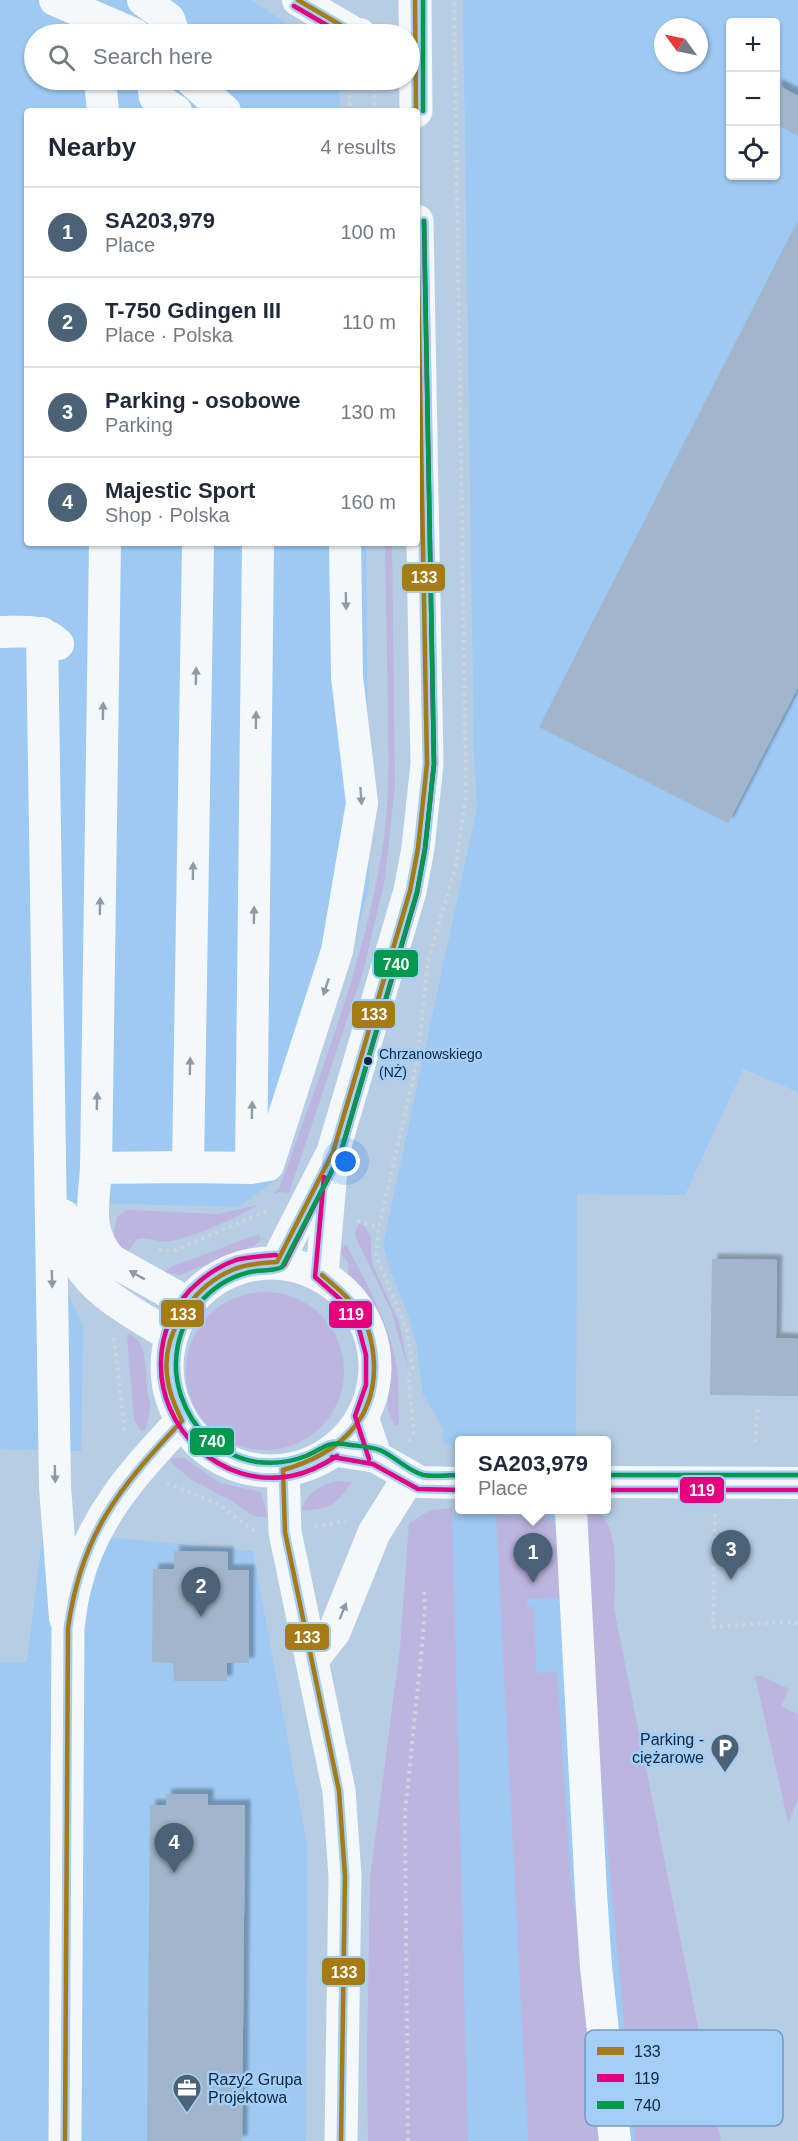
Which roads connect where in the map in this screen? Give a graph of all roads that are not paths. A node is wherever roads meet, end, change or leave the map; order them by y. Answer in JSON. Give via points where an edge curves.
{"nodes":[{"id":1,"x":56,"y":0,"type":"edge"},
{"id":2,"x":143,"y":0,"type":"edge"},
{"id":3,"x":298,"y":0,"type":"edge"},
{"id":4,"x":415,"y":0,"type":"edge"},
{"id":5,"x":108,"y":19,"type":"edge"},
{"id":6,"x":171,"y":24,"type":"edge"},
{"id":7,"x":339,"y":24,"type":"edge"},
{"id":8,"x":413,"y":24,"type":"edge"},
{"id":9,"x":101,"y":90,"type":"edge"},
{"id":10,"x":154,"y":90,"type":"edge"},
{"id":11,"x":202,"y":90,"type":"edge"},
{"id":12,"x":415,"y":90,"type":"edge"},
{"id":13,"x":103,"y":108,"type":"edge"},
{"id":14,"x":172,"y":108,"type":"edge"},
{"id":15,"x":222,"y":108,"type":"edge"},
{"id":16,"x":416,"y":108,"type":"edge"},
{"id":17,"x":420,"y":384,"type":"edge"},
{"id":18,"x":105,"y":546,"type":"edge"},
{"id":19,"x":198,"y":546,"type":"edge"},
{"id":20,"x":258,"y":546,"type":"edge"},
{"id":21,"x":345,"y":546,"type":"edge"},
{"id":22,"x":0,"y":632,"type":"edge"},
{"id":23,"x":42,"y":633,"type":"junction"},
{"id":24,"x":333,"y":1152,"type":"junction"},
{"id":25,"x":188,"y":1167,"type":"junction"},
{"id":26,"x":96,"y":1168,"type":"junction"},
{"id":27,"x":251,"y":1168,"type":"junction"},
{"id":28,"x":277,"y":1262,"type":"junction"},
{"id":29,"x":322,"y":1275,"type":"junction"},
{"id":30,"x":188,"y":1303,"type":"junction"},
{"id":31,"x":171,"y":1336,"type":"junction"},
{"id":32,"x":362,"y":1416,"type":"junction"},
{"id":33,"x":182,"y":1420,"type":"junction"},
{"id":34,"x":333,"y":1450,"type":"junction"},
{"id":35,"x":376,"y":1457,"type":"junction"},
{"id":36,"x":283,"y":1470,"type":"junction"},
{"id":37,"x":409,"y":1477,"type":"junction"},
{"id":38,"x":455,"y":1482,"type":"edge"},
{"id":39,"x":611,"y":1482,"type":"edge"},
{"id":40,"x":798,"y":1483,"type":"edge"},
{"id":41,"x":571,"y":1514,"type":"edge"},
{"id":42,"x":68,"y":1658,"type":"junction"},
{"id":43,"x":312,"y":1660,"type":"junction"},
{"id":44,"x":604,"y":2030,"type":"edge"},
{"id":45,"x":613,"y":2126,"type":"edge"},
{"id":46,"x":65,"y":2141,"type":"edge"},
{"id":47,"x":340,"y":2141,"type":"edge"},
{"id":48,"x":615,"y":2141,"type":"edge"}],
"edges":[{"from":1,"to":5,"type":"street"},
{"from":2,"to":6,"type":"street"},
{"from":3,"to":7,"type":"street"},
{"from":4,"to":8,"type":"highway"},
{"from":9,"to":13,"type":"street"},
{"from":10,"to":14,"type":"street","via":[[155,97]]},
{"from":11,"to":15,"type":"street"},
{"from":12,"to":16,"type":"highway"},
{"from":17,"to":24,"type":"highway","via":[[427,764],[424,807],[410,891]]},
{"from":26,"to":18,"type":"street","one_way":true},
{"from":25,"to":19,"type":"street","one_way":true},
{"from":27,"to":20,"type":"street","one_way":true},
{"from":21,"to":27,"type":"street","one_way":true,"via":[[347,677],[362,803],[337,951],[268,1165]]},
{"from":22,"to":23,"type":"street"},
{"from":23,"to":31,"type":"street","via":[[51,636],[61,652],[61,1180],[67,1234],[71,1251],[94,1284]]},
{"from":23,"to":42,"type":"street","one_way":true,"via":[[55,1487]]},
{"from":24,"to":28,"type":"highway"},
{"from":24,"to":29,"type":"highway"},
{"from":25,"to":26,"type":"street"},
{"from":25,"to":27,"type":"street"},
{"from":30,"to":26,"type":"street","one_way":true,"via":[[111,1260],[101,1249],[93,1223]]},
{"from":28,"to":29,"type":"highway"},
{"from":28,"to":30,"type":"highway","via":[[243,1266],[223,1275]]},
{"from":29,"to":32,"type":"highway","via":[[347,1295],[365,1323],[374,1354],[373,1386]]},
{"from":30,"to":31,"type":"highway"},
{"from":31,"to":33,"type":"highway","via":[[166,1365],[170,1394]]},
{"from":32,"to":34,"type":"highway"},
{"from":32,"to":35,"type":"street"},
{"from":33,"to":36,"type":"highway","via":[[199,1442],[221,1458],[247,1468]]},
{"from":33,"to":42,"type":"highway","via":[[139,1466],[101,1520],[75,1586]]},
{"from":34,"to":35,"type":"street"},
{"from":34,"to":36,"type":"highway"},
{"from":35,"to":37,"type":"street"},
{"from":36,"to":43,"type":"highway","via":[[285,1532]]},
{"from":37,"to":38,"type":"street","via":[[420,1482]]},
{"from":43,"to":37,"type":"highway","one_way":true,"via":[[334,1632],[374,1533]]},
{"from":39,"to":40,"type":"street"},
{"from":41,"to":44,"type":"street","via":[[591,1893]]},
{"from":42,"to":46,"type":"highway"},
{"from":43,"to":47,"type":"highway","via":[[339,1791],[344,1865]]},
{"from":45,"to":48,"type":"street"}]}
